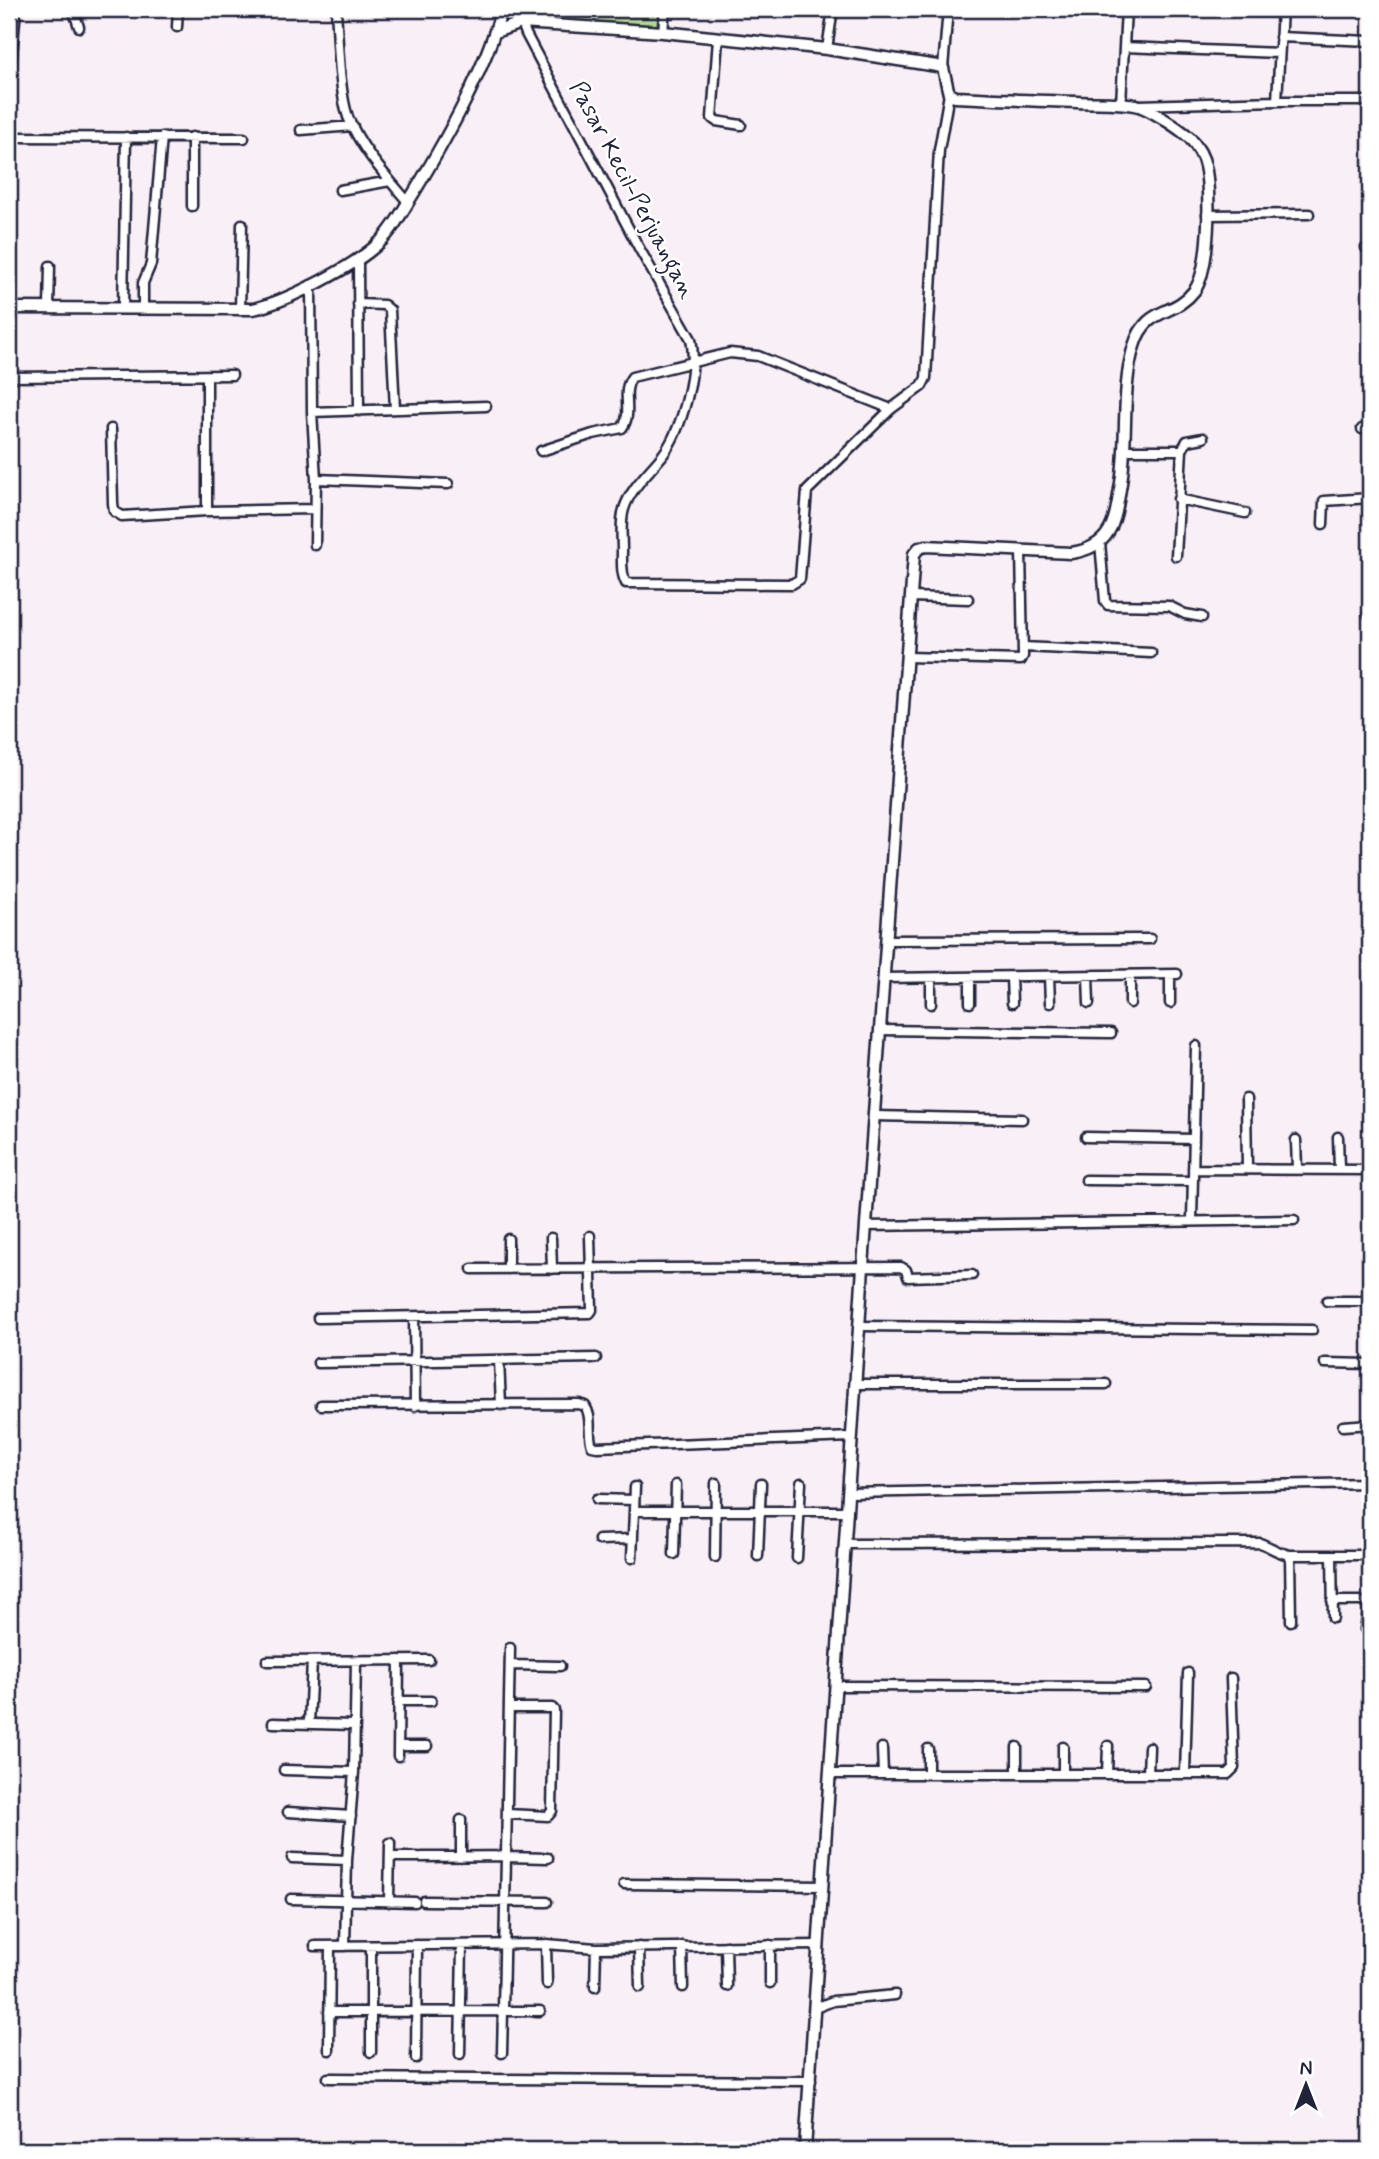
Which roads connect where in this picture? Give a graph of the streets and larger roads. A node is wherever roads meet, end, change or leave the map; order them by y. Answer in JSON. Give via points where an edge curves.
{"nodes":[{"id":1,"x":16,"y":9,"type":"edge"},
{"id":2,"x":72,"y":9,"type":"edge"},
{"id":3,"x":178,"y":9,"type":"edge"},
{"id":4,"x":335,"y":9,"type":"edge"},
{"id":5,"x":502,"y":9,"type":"edge"},
{"id":6,"x":517,"y":9,"type":"edge"},
{"id":7,"x":665,"y":9,"type":"edge"},
{"id":8,"x":832,"y":9,"type":"edge"},
{"id":9,"x":948,"y":9,"type":"edge"},
{"id":10,"x":1126,"y":9,"type":"edge"},
{"id":11,"x":1209,"y":9,"type":"edge"},
{"id":12,"x":1282,"y":10,"type":"edge"},
{"id":13,"x":521,"y":23,"type":"junction"},
{"id":14,"x":12,"y":27,"type":"edge"},
{"id":15,"x":79,"y":27,"type":"dead end"},
{"id":16,"x":177,"y":27,"type":"dead end"},
{"id":17,"x":495,"y":32,"type":"junction"},
{"id":18,"x":663,"y":32,"type":"junction"},
{"id":19,"x":1280,"y":37,"type":"junction"},
{"id":20,"x":718,"y":39,"type":"junction"},
{"id":21,"x":1370,"y":41,"type":"edge"},
{"id":22,"x":1124,"y":47,"type":"junction"},
{"id":23,"x":827,"y":49,"type":"junction"},
{"id":24,"x":1279,"y":53,"type":"junction"},
{"id":25,"x":943,"y":68,"type":"junction"},
{"id":26,"x":9,"y":90,"type":"edge"},
{"id":27,"x":949,"y":94,"type":"junction"},
{"id":28,"x":1277,"y":101,"type":"junction"},
{"id":29,"x":1370,"y":101,"type":"edge"},
{"id":30,"x":1121,"y":104,"type":"junction"},
{"id":31,"x":1138,"y":105,"type":"junction"},
{"id":32,"x":741,"y":125,"type":"dead end"},
{"id":33,"x":353,"y":126,"type":"junction"},
{"id":34,"x":301,"y":130,"type":"dead end"},
{"id":35,"x":9,"y":137,"type":"edge"},
{"id":36,"x":126,"y":137,"type":"junction"},
{"id":37,"x":162,"y":137,"type":"junction"},
{"id":38,"x":192,"y":137,"type":"junction"},
{"id":39,"x":244,"y":138,"type":"dead end"},
{"id":40,"x":390,"y":181,"type":"junction"},
{"id":41,"x":340,"y":190,"type":"dead end"},
{"id":42,"x":408,"y":202,"type":"junction"},
{"id":43,"x":192,"y":206,"type":"dead end"},
{"id":44,"x":1309,"y":214,"type":"dead end"},
{"id":45,"x":1207,"y":215,"type":"junction"},
{"id":46,"x":242,"y":225,"type":"dead end"},
{"id":47,"x":358,"y":259,"type":"junction"},
{"id":48,"x":50,"y":266,"type":"dead end"},
{"id":49,"x":311,"y":285,"type":"junction"},
{"id":50,"x":358,"y":304,"type":"junction"},
{"id":51,"x":9,"y":307,"type":"edge"},
{"id":52,"x":49,"y":308,"type":"junction"},
{"id":53,"x":123,"y":308,"type":"junction"},
{"id":54,"x":143,"y":309,"type":"junction"},
{"id":55,"x":240,"y":310,"type":"junction"},
{"id":56,"x":693,"y":361,"type":"junction"},
{"id":57,"x":232,"y":375,"type":"dead end"},
{"id":58,"x":207,"y":376,"type":"junction"},
{"id":59,"x":9,"y":377,"type":"edge"},
{"id":60,"x":486,"y":406,"type":"dead end"},
{"id":61,"x":396,"y":409,"type":"junction"},
{"id":62,"x":891,"y":409,"type":"junction"},
{"id":63,"x":359,"y":411,"type":"junction"},
{"id":64,"x":312,"y":412,"type":"junction"},
{"id":65,"x":111,"y":429,"type":"dead end"},
{"id":66,"x":1203,"y":438,"type":"dead end"},
{"id":67,"x":1124,"y":450,"type":"junction"},
{"id":68,"x":1182,"y":450,"type":"junction"},
{"id":69,"x":541,"y":451,"type":"dead end"},
{"id":70,"x":316,"y":479,"type":"junction"},
{"id":71,"x":448,"y":484,"type":"dead end"},
{"id":72,"x":1370,"y":498,"type":"edge"},
{"id":73,"x":1178,"y":499,"type":"junction"},
{"id":74,"x":316,"y":509,"type":"junction"},
{"id":75,"x":207,"y":511,"type":"junction"},
{"id":76,"x":1245,"y":513,"type":"dead end"},
{"id":77,"x":1323,"y":524,"type":"dead end"},
{"id":78,"x":1100,"y":542,"type":"junction"},
{"id":79,"x":315,"y":545,"type":"dead end"},
{"id":80,"x":1021,"y":550,"type":"junction"},
{"id":81,"x":1176,"y":556,"type":"dead end"},
{"id":82,"x":911,"y":597,"type":"junction"},
{"id":83,"x":968,"y":599,"type":"dead end"},
{"id":84,"x":1202,"y":617,"type":"dead end"},
{"id":85,"x":1023,"y":647,"type":"junction"},
{"id":86,"x":1151,"y":653,"type":"dead end"},
{"id":87,"x":907,"y":657,"type":"junction"},
{"id":88,"x":1150,"y":939,"type":"dead end"},
{"id":89,"x":887,"y":940,"type":"junction"},
{"id":90,"x":1130,"y":975,"type":"junction"},
{"id":91,"x":1049,"y":976,"type":"junction"},
{"id":92,"x":1088,"y":976,"type":"junction"},
{"id":93,"x":970,"y":977,"type":"junction"},
{"id":94,"x":1011,"y":977,"type":"junction"},
{"id":95,"x":884,"y":978,"type":"junction"},
{"id":96,"x":931,"y":978,"type":"junction"},
{"id":97,"x":970,"y":1003,"type":"dead end"},
{"id":98,"x":1012,"y":1003,"type":"dead end"},
{"id":99,"x":1050,"y":1003,"type":"dead end"},
{"id":100,"x":1089,"y":1003,"type":"dead end"},
{"id":101,"x":1130,"y":1003,"type":"dead end"},
{"id":102,"x":1170,"y":1003,"type":"dead end"},
{"id":103,"x":931,"y":1004,"type":"dead end"},
{"id":104,"x":880,"y":1030,"type":"junction"},
{"id":105,"x":1111,"y":1033,"type":"dead end"},
{"id":106,"x":1196,"y":1046,"type":"dead end"},
{"id":107,"x":1246,"y":1099,"type":"dead end"},
{"id":108,"x":874,"y":1116,"type":"junction"},
{"id":109,"x":1022,"y":1119,"type":"dead end"},
{"id":110,"x":1086,"y":1137,"type":"dead end"},
{"id":111,"x":1338,"y":1137,"type":"dead end"},
{"id":112,"x":1194,"y":1139,"type":"junction"},
{"id":113,"x":1296,"y":1140,"type":"dead end"},
{"id":114,"x":1194,"y":1169,"type":"junction"},
{"id":115,"x":1247,"y":1169,"type":"junction"},
{"id":116,"x":1297,"y":1169,"type":"junction"},
{"id":117,"x":1339,"y":1169,"type":"junction"},
{"id":118,"x":1370,"y":1170,"type":"edge"},
{"id":119,"x":1086,"y":1180,"type":"dead end"},
{"id":120,"x":1193,"y":1181,"type":"junction"},
{"id":121,"x":1192,"y":1220,"type":"junction"},
{"id":122,"x":1294,"y":1220,"type":"dead end"},
{"id":123,"x":866,"y":1226,"type":"junction"},
{"id":124,"x":590,"y":1236,"type":"dead end"},
{"id":125,"x":551,"y":1238,"type":"dead end"},
{"id":126,"x":508,"y":1240,"type":"dead end"},
{"id":127,"x":863,"y":1267,"type":"junction"},
{"id":128,"x":472,"y":1269,"type":"dead end"},
{"id":129,"x":508,"y":1269,"type":"junction"},
{"id":130,"x":552,"y":1269,"type":"junction"},
{"id":131,"x":591,"y":1269,"type":"junction"},
{"id":132,"x":972,"y":1275,"type":"dead end"},
{"id":133,"x":1327,"y":1301,"type":"dead end"},
{"id":134,"x":1370,"y":1301,"type":"edge"},
{"id":135,"x":414,"y":1317,"type":"junction"},
{"id":136,"x":318,"y":1318,"type":"dead end"},
{"id":137,"x":859,"y":1326,"type":"junction"},
{"id":138,"x":1312,"y":1330,"type":"dead end"},
{"id":139,"x":596,"y":1358,"type":"dead end"},
{"id":140,"x":499,"y":1360,"type":"junction"},
{"id":141,"x":414,"y":1362,"type":"junction"},
{"id":142,"x":318,"y":1363,"type":"dead end"},
{"id":143,"x":1325,"y":1363,"type":"dead end"},
{"id":144,"x":1370,"y":1364,"type":"edge"},
{"id":145,"x":856,"y":1384,"type":"junction"},
{"id":146,"x":1105,"y":1384,"type":"dead end"},
{"id":147,"x":321,"y":1405,"type":"dead end"},
{"id":148,"x":500,"y":1405,"type":"junction"},
{"id":149,"x":415,"y":1406,"type":"junction"},
{"id":150,"x":1370,"y":1424,"type":"edge"},
{"id":151,"x":1343,"y":1426,"type":"dead end"},
{"id":152,"x":852,"y":1437,"type":"junction"},
{"id":153,"x":716,"y":1482,"type":"dead end"},
{"id":154,"x":801,"y":1483,"type":"dead end"},
{"id":155,"x":1370,"y":1483,"type":"edge"},
{"id":156,"x":761,"y":1484,"type":"dead end"},
{"id":157,"x":676,"y":1485,"type":"dead end"},
{"id":158,"x":635,"y":1487,"type":"dead end"},
{"id":159,"x":849,"y":1493,"type":"junction"},
{"id":160,"x":597,"y":1499,"type":"dead end"},
{"id":161,"x":634,"y":1500,"type":"junction"},
{"id":162,"x":847,"y":1510,"type":"junction"},
{"id":163,"x":634,"y":1511,"type":"junction"},
{"id":164,"x":675,"y":1511,"type":"junction"},
{"id":165,"x":716,"y":1511,"type":"junction"},
{"id":166,"x":760,"y":1511,"type":"junction"},
{"id":167,"x":800,"y":1511,"type":"junction"},
{"id":168,"x":633,"y":1539,"type":"junction"},
{"id":169,"x":599,"y":1540,"type":"dead end"},
{"id":170,"x":845,"y":1544,"type":"junction"},
{"id":171,"x":674,"y":1554,"type":"dead end"},
{"id":172,"x":1290,"y":1555,"type":"junction"},
{"id":173,"x":1332,"y":1555,"type":"junction"},
{"id":174,"x":1370,"y":1555,"type":"edge"},
{"id":175,"x":758,"y":1556,"type":"dead end"},
{"id":176,"x":715,"y":1557,"type":"dead end"},
{"id":177,"x":632,"y":1558,"type":"dead end"},
{"id":178,"x":797,"y":1558,"type":"dead end"},
{"id":179,"x":1332,"y":1601,"type":"junction"},
{"id":180,"x":1360,"y":1601,"type":"dead end"},
{"id":181,"x":1370,"y":1602,"type":"edge"},
{"id":182,"x":1332,"y":1618,"type":"dead end"},
{"id":183,"x":1291,"y":1621,"type":"dead end"},
{"id":184,"x":1366,"y":1629,"type":"dead end"},
{"id":185,"x":510,"y":1648,"type":"dead end"},
{"id":186,"x":398,"y":1660,"type":"junction"},
{"id":187,"x":429,"y":1660,"type":"dead end"},
{"id":188,"x":267,"y":1661,"type":"dead end"},
{"id":189,"x":312,"y":1661,"type":"junction"},
{"id":190,"x":356,"y":1661,"type":"junction"},
{"id":191,"x":510,"y":1665,"type":"junction"},
{"id":192,"x":560,"y":1666,"type":"dead end"},
{"id":193,"x":1188,"y":1674,"type":"dead end"},
{"id":194,"x":1231,"y":1678,"type":"dead end"},
{"id":195,"x":836,"y":1686,"type":"junction"},
{"id":196,"x":1146,"y":1687,"type":"dead end"},
{"id":197,"x":398,"y":1701,"type":"junction"},
{"id":198,"x":431,"y":1701,"type":"dead end"},
{"id":199,"x":509,"y":1708,"type":"junction"},
{"id":200,"x":274,"y":1723,"type":"dead end"},
{"id":201,"x":309,"y":1724,"type":"junction"},
{"id":202,"x":355,"y":1725,"type":"junction"},
{"id":203,"x":398,"y":1746,"type":"junction"},
{"id":204,"x":427,"y":1746,"type":"dead end"},
{"id":205,"x":1108,"y":1746,"type":"dead end"},
{"id":206,"x":1017,"y":1747,"type":"dead end"},
{"id":207,"x":1063,"y":1747,"type":"dead end"},
{"id":208,"x":1149,"y":1747,"type":"dead end"},
{"id":209,"x":882,"y":1748,"type":"dead end"},
{"id":210,"x":928,"y":1749,"type":"dead end"},
{"id":211,"x":398,"y":1756,"type":"dead end"},
{"id":212,"x":284,"y":1770,"type":"dead end"},
{"id":213,"x":354,"y":1772,"type":"junction"},
{"id":214,"x":831,"y":1774,"type":"junction"},
{"id":215,"x":883,"y":1774,"type":"junction"},
{"id":216,"x":928,"y":1774,"type":"junction"},
{"id":217,"x":1017,"y":1774,"type":"junction"},
{"id":218,"x":1063,"y":1774,"type":"junction"},
{"id":219,"x":1107,"y":1774,"type":"junction"},
{"id":220,"x":1148,"y":1774,"type":"junction"},
{"id":221,"x":1185,"y":1774,"type":"junction"},
{"id":222,"x":288,"y":1812,"type":"dead end"},
{"id":223,"x":507,"y":1814,"type":"junction"},
{"id":224,"x":351,"y":1816,"type":"junction"},
{"id":225,"x":461,"y":1820,"type":"dead end"},
{"id":226,"x":390,"y":1843,"type":"dead end"},
{"id":227,"x":390,"y":1857,"type":"junction"},
{"id":228,"x":461,"y":1857,"type":"junction"},
{"id":229,"x":507,"y":1857,"type":"junction"},
{"id":230,"x":292,"y":1858,"type":"dead end"},
{"id":231,"x":548,"y":1858,"type":"dead end"},
{"id":232,"x":347,"y":1860,"type":"junction"},
{"id":233,"x":624,"y":1884,"type":"dead end"},
{"id":234,"x":823,"y":1886,"type":"junction"},
{"id":235,"x":291,"y":1899,"type":"dead end"},
{"id":236,"x":346,"y":1900,"type":"junction"},
{"id":237,"x":507,"y":1901,"type":"junction"},
{"id":238,"x":389,"y":1902,"type":"junction"},
{"id":239,"x":547,"y":1902,"type":"dead end"},
{"id":240,"x":506,"y":1944,"type":"junction"},
{"id":241,"x":546,"y":1944,"type":"junction"},
{"id":242,"x":417,"y":1945,"type":"junction"},
{"id":243,"x":461,"y":1945,"type":"junction"},
{"id":244,"x":769,"y":1945,"type":"junction"},
{"id":245,"x":819,"y":1945,"type":"junction"},
{"id":246,"x":316,"y":1946,"type":"dead end"},
{"id":247,"x":330,"y":1946,"type":"junction"},
{"id":248,"x":345,"y":1946,"type":"junction"},
{"id":249,"x":371,"y":1946,"type":"junction"},
{"id":250,"x":682,"y":1946,"type":"junction"},
{"id":251,"x":726,"y":1946,"type":"junction"},
{"id":252,"x":639,"y":1947,"type":"junction"},
{"id":253,"x":596,"y":1948,"type":"junction"},
{"id":254,"x":770,"y":1983,"type":"dead end"},
{"id":255,"x":547,"y":1984,"type":"dead end"},
{"id":256,"x":727,"y":1986,"type":"dead end"},
{"id":257,"x":595,"y":1987,"type":"dead end"},
{"id":258,"x":640,"y":1987,"type":"dead end"},
{"id":259,"x":682,"y":1987,"type":"dead end"},
{"id":260,"x":895,"y":1995,"type":"dead end"},
{"id":261,"x":815,"y":2008,"type":"junction"},
{"id":262,"x":503,"y":2011,"type":"junction"},
{"id":263,"x":540,"y":2011,"type":"dead end"},
{"id":264,"x":329,"y":2012,"type":"junction"},
{"id":265,"x":371,"y":2012,"type":"junction"},
{"id":266,"x":417,"y":2012,"type":"junction"},
{"id":267,"x":460,"y":2012,"type":"junction"},
{"id":268,"x":329,"y":2050,"type":"dead end"},
{"id":269,"x":371,"y":2052,"type":"dead end"},
{"id":270,"x":502,"y":2053,"type":"dead end"},
{"id":271,"x":460,"y":2054,"type":"dead end"},
{"id":272,"x":416,"y":2058,"type":"dead end"},
{"id":273,"x":328,"y":2078,"type":"dead end"},
{"id":274,"x":811,"y":2081,"type":"junction"},
{"id":275,"x":805,"y":2150,"type":"edge"}],
"edges":[{"from":1,"to":14,"type":"street"},
{"from":2,"to":15,"type":"street"},
{"from":3,"to":16,"type":"street"},
{"from":4,"to":33,"type":"street","via":[[345,106]]},
{"from":5,"to":17,"type":"street"},
{"from":6,"to":13,"type":"street","name":"Pasar Kecil-Perjuangan"},
{"from":7,"to":18,"type":"street"},
{"from":8,"to":23,"type":"street"},
{"from":9,"to":25,"type":"street"},
{"from":10,"to":22,"type":"street"},
{"from":11,"to":12,"type":"street"},
{"from":12,"to":19,"type":"street"},
{"from":13,"to":17,"type":"street"},
{"from":13,"to":18,"type":"street"},
{"from":13,"to":56,"type":"street","name":"Pasar Kecil-Perjuangan","via":[[691,339]]},
{"from":14,"to":26,"type":"street"},
{"from":17,"to":42,"type":"street","via":[[447,136]]},
{"from":18,"to":20,"type":"street"},
{"from":19,"to":21,"type":"street"},
{"from":19,"to":24,"type":"street"},
{"from":20,"to":23,"type":"street"},
{"from":20,"to":32,"type":"street","via":[[712,118]]},
{"from":22,"to":24,"type":"street"},
{"from":22,"to":30,"type":"street"},
{"from":23,"to":25,"type":"street"},
{"from":24,"to":28,"type":"street"},
{"from":25,"to":27,"type":"street"},
{"from":27,"to":30,"type":"street"},
{"from":27,"to":62,"type":"street","via":[[939,150],[926,377],[922,386]]},
{"from":28,"to":29,"type":"street"},
{"from":28,"to":31,"type":"street"},
{"from":30,"to":31,"type":"street"},
{"from":31,"to":45,"type":"street","via":[[1189,138],[1200,153],[1205,166]]},
{"from":33,"to":34,"type":"street"},
{"from":33,"to":40,"type":"street"},
{"from":35,"to":36,"type":"street"},
{"from":36,"to":37,"type":"street"},
{"from":36,"to":53,"type":"street"},
{"from":37,"to":38,"type":"street"},
{"from":37,"to":54,"type":"street"},
{"from":38,"to":39,"type":"street"},
{"from":38,"to":43,"type":"street"},
{"from":40,"to":41,"type":"street"},
{"from":40,"to":42,"type":"street"},
{"from":42,"to":47,"type":"street","via":[[382,241]]},
{"from":44,"to":45,"type":"street"},
{"from":45,"to":67,"type":"street","via":[[1205,266],[1194,292],[1147,320],[1136,339]]},
{"from":46,"to":55,"type":"street"},
{"from":47,"to":49,"type":"street"},
{"from":47,"to":50,"type":"street"},
{"from":48,"to":52,"type":"street"},
{"from":49,"to":55,"type":"street","via":[[267,306]]},
{"from":49,"to":64,"type":"street"},
{"from":50,"to":61,"type":"street","via":[[384,305],[390,310]]},
{"from":50,"to":63,"type":"street"},
{"from":51,"to":52,"type":"street"},
{"from":52,"to":53,"type":"street"},
{"from":53,"to":54,"type":"street"},
{"from":54,"to":55,"type":"street"},
{"from":56,"to":62,"type":"street","via":[[730,353],[758,356]]},
{"from":56,"to":62,"type":"street","name":"Pasar Kecil-Perjuangan","via":[[676,432],[624,509],[625,583],[797,582],[807,491]]},
{"from":56,"to":69,"type":"street","via":[[630,379],[622,428]]},
{"from":57,"to":58,"type":"street"},
{"from":58,"to":59,"type":"street"},
{"from":58,"to":75,"type":"street"},
{"from":60,"to":61,"type":"street"},
{"from":61,"to":63,"type":"street"},
{"from":63,"to":64,"type":"street"},
{"from":64,"to":70,"type":"street"},
{"from":65,"to":75,"type":"street","via":[[116,513]]},
{"from":66,"to":68,"type":"street","via":[[1187,441]]},
{"from":67,"to":68,"type":"street"},
{"from":67,"to":78,"type":"street","via":[[1114,523]]},
{"from":68,"to":73,"type":"street"},
{"from":70,"to":71,"type":"street"},
{"from":70,"to":74,"type":"street"},
{"from":72,"to":77,"type":"street","via":[[1324,500]]},
{"from":73,"to":76,"type":"street"},
{"from":73,"to":81,"type":"street"},
{"from":74,"to":75,"type":"street"},
{"from":74,"to":79,"type":"street"},
{"from":78,"to":80,"type":"street","via":[[1087,551]]},
{"from":78,"to":84,"type":"street","via":[[1108,605],[1169,606]]},
{"from":80,"to":82,"type":"street","via":[[919,548],[914,554]]},
{"from":80,"to":85,"type":"street"},
{"from":82,"to":83,"type":"street"},
{"from":82,"to":87,"type":"street"},
{"from":85,"to":86,"type":"street"},
{"from":85,"to":87,"type":"street","via":[[1021,660]]},
{"from":87,"to":89,"type":"street"},
{"from":88,"to":89,"type":"street"},
{"from":89,"to":95,"type":"street"},
{"from":90,"to":92,"type":"street"},
{"from":90,"to":101,"type":"street"},
{"from":90,"to":102,"type":"street","via":[[1173,974]]},
{"from":91,"to":92,"type":"street"},
{"from":91,"to":94,"type":"street"},
{"from":91,"to":99,"type":"street"},
{"from":92,"to":100,"type":"street"},
{"from":93,"to":94,"type":"street"},
{"from":93,"to":96,"type":"street"},
{"from":93,"to":97,"type":"street"},
{"from":94,"to":98,"type":"street"},
{"from":95,"to":96,"type":"street"},
{"from":95,"to":104,"type":"street"},
{"from":96,"to":103,"type":"street"},
{"from":104,"to":105,"type":"street"},
{"from":104,"to":108,"type":"street"},
{"from":106,"to":112,"type":"street"},
{"from":107,"to":115,"type":"street"},
{"from":108,"to":109,"type":"street"},
{"from":108,"to":123,"type":"street"},
{"from":110,"to":112,"type":"street"},
{"from":111,"to":117,"type":"street"},
{"from":112,"to":114,"type":"street"},
{"from":113,"to":116,"type":"street"},
{"from":114,"to":115,"type":"street"},
{"from":114,"to":120,"type":"street"},
{"from":115,"to":116,"type":"street"},
{"from":116,"to":117,"type":"street"},
{"from":117,"to":118,"type":"street"},
{"from":119,"to":120,"type":"street"},
{"from":120,"to":121,"type":"street"},
{"from":121,"to":122,"type":"street"},
{"from":121,"to":123,"type":"street"},
{"from":123,"to":127,"type":"street"},
{"from":124,"to":131,"type":"street"},
{"from":125,"to":130,"type":"street"},
{"from":126,"to":129,"type":"street"},
{"from":127,"to":131,"type":"street"},
{"from":127,"to":132,"type":"street","via":[[901,1267],[908,1277]]},
{"from":127,"to":137,"type":"street"},
{"from":128,"to":129,"type":"street"},
{"from":129,"to":130,"type":"street"},
{"from":130,"to":131,"type":"street"},
{"from":131,"to":135,"type":"street","via":[[590,1313]]},
{"from":133,"to":134,"type":"street"},
{"from":135,"to":136,"type":"street"},
{"from":135,"to":141,"type":"street"},
{"from":137,"to":138,"type":"street"},
{"from":137,"to":145,"type":"street"},
{"from":139,"to":140,"type":"street"},
{"from":140,"to":141,"type":"street"},
{"from":140,"to":148,"type":"street"},
{"from":141,"to":142,"type":"street"},
{"from":141,"to":149,"type":"street"},
{"from":143,"to":144,"type":"street"},
{"from":145,"to":146,"type":"street"},
{"from":145,"to":152,"type":"street"},
{"from":147,"to":149,"type":"street"},
{"from":148,"to":149,"type":"street"},
{"from":148,"to":152,"type":"street","via":[[585,1406],[590,1440],[597,1447]]},
{"from":150,"to":151,"type":"street"},
{"from":152,"to":159,"type":"street"},
{"from":153,"to":165,"type":"street"},
{"from":154,"to":167,"type":"street"},
{"from":155,"to":159,"type":"street"},
{"from":156,"to":166,"type":"street"},
{"from":157,"to":164,"type":"street"},
{"from":158,"to":161,"type":"street"},
{"from":159,"to":162,"type":"street"},
{"from":160,"to":161,"type":"street"},
{"from":161,"to":163,"type":"street"},
{"from":162,"to":167,"type":"street"},
{"from":162,"to":170,"type":"street"},
{"from":163,"to":164,"type":"street"},
{"from":163,"to":168,"type":"street"},
{"from":164,"to":165,"type":"street"},
{"from":164,"to":171,"type":"street"},
{"from":165,"to":166,"type":"street"},
{"from":165,"to":176,"type":"street"},
{"from":166,"to":167,"type":"street"},
{"from":166,"to":175,"type":"street"},
{"from":167,"to":178,"type":"street"},
{"from":168,"to":169,"type":"street"},
{"from":168,"to":177,"type":"street"},
{"from":170,"to":172,"type":"street","via":[[1260,1543]]},
{"from":170,"to":195,"type":"street"},
{"from":172,"to":173,"type":"street"},
{"from":172,"to":183,"type":"street"},
{"from":173,"to":174,"type":"street"},
{"from":173,"to":179,"type":"street"},
{"from":179,"to":180,"type":"street"},
{"from":179,"to":182,"type":"street"},
{"from":181,"to":184,"type":"street"},
{"from":185,"to":191,"type":"street"},
{"from":186,"to":187,"type":"street"},
{"from":186,"to":190,"type":"street"},
{"from":186,"to":197,"type":"street"},
{"from":188,"to":189,"type":"street"},
{"from":189,"to":190,"type":"street"},
{"from":189,"to":201,"type":"street"},
{"from":190,"to":202,"type":"street"},
{"from":191,"to":192,"type":"street"},
{"from":191,"to":199,"type":"street"},
{"from":193,"to":221,"type":"street"},
{"from":194,"to":221,"type":"street","via":[[1233,1770],[1228,1774]]},
{"from":195,"to":196,"type":"street"},
{"from":195,"to":214,"type":"street"},
{"from":197,"to":198,"type":"street"},
{"from":197,"to":203,"type":"street"},
{"from":199,"to":223,"type":"street"},
{"from":199,"to":223,"type":"street","via":[[554,1710],[552,1811],[548,1816]]},
{"from":200,"to":201,"type":"street"},
{"from":201,"to":202,"type":"street"},
{"from":202,"to":213,"type":"street"},
{"from":203,"to":204,"type":"street"},
{"from":203,"to":211,"type":"street"},
{"from":205,"to":219,"type":"street"},
{"from":206,"to":217,"type":"street"},
{"from":207,"to":218,"type":"street"},
{"from":208,"to":220,"type":"street"},
{"from":209,"to":215,"type":"street"},
{"from":210,"to":216,"type":"street"},
{"from":212,"to":213,"type":"street"},
{"from":213,"to":224,"type":"street"},
{"from":214,"to":215,"type":"street"},
{"from":214,"to":234,"type":"street"},
{"from":215,"to":216,"type":"street"},
{"from":216,"to":217,"type":"street"},
{"from":217,"to":218,"type":"street"},
{"from":218,"to":219,"type":"street"},
{"from":219,"to":220,"type":"street"},
{"from":220,"to":221,"type":"street"},
{"from":222,"to":224,"type":"street"},
{"from":223,"to":229,"type":"street"},
{"from":224,"to":232,"type":"street"},
{"from":225,"to":228,"type":"street"},
{"from":226,"to":227,"type":"street"},
{"from":227,"to":228,"type":"street"},
{"from":227,"to":238,"type":"street"},
{"from":228,"to":229,"type":"street"},
{"from":229,"to":231,"type":"street"},
{"from":229,"to":237,"type":"street"},
{"from":230,"to":232,"type":"street"},
{"from":232,"to":236,"type":"street"},
{"from":233,"to":234,"type":"street"},
{"from":234,"to":245,"type":"street"},
{"from":235,"to":236,"type":"street"},
{"from":236,"to":238,"type":"street"},
{"from":236,"to":248,"type":"street"},
{"from":237,"to":238,"type":"street"},
{"from":237,"to":239,"type":"street"},
{"from":237,"to":240,"type":"street"},
{"from":240,"to":241,"type":"street"},
{"from":240,"to":243,"type":"street"},
{"from":240,"to":262,"type":"street"},
{"from":241,"to":253,"type":"street"},
{"from":241,"to":255,"type":"street"},
{"from":242,"to":243,"type":"street"},
{"from":242,"to":249,"type":"street"},
{"from":242,"to":266,"type":"street"},
{"from":243,"to":267,"type":"street"},
{"from":244,"to":245,"type":"street"},
{"from":244,"to":251,"type":"street"},
{"from":244,"to":254,"type":"street"},
{"from":245,"to":261,"type":"street"},
{"from":246,"to":247,"type":"street"},
{"from":247,"to":248,"type":"street"},
{"from":247,"to":264,"type":"street"},
{"from":248,"to":249,"type":"street"},
{"from":249,"to":265,"type":"street"},
{"from":250,"to":251,"type":"street"},
{"from":250,"to":252,"type":"street"},
{"from":250,"to":259,"type":"street"},
{"from":251,"to":256,"type":"street"},
{"from":252,"to":253,"type":"street"},
{"from":252,"to":258,"type":"street"},
{"from":253,"to":257,"type":"street"},
{"from":260,"to":261,"type":"street","via":[[832,2001]]},
{"from":261,"to":274,"type":"street"},
{"from":262,"to":263,"type":"street"},
{"from":262,"to":267,"type":"street"},
{"from":262,"to":270,"type":"street"},
{"from":264,"to":265,"type":"street"},
{"from":264,"to":268,"type":"street"},
{"from":265,"to":266,"type":"street"},
{"from":265,"to":269,"type":"street"},
{"from":266,"to":267,"type":"street"},
{"from":266,"to":272,"type":"street"},
{"from":267,"to":271,"type":"street"},
{"from":273,"to":274,"type":"street"},
{"from":274,"to":275,"type":"street"}]}
